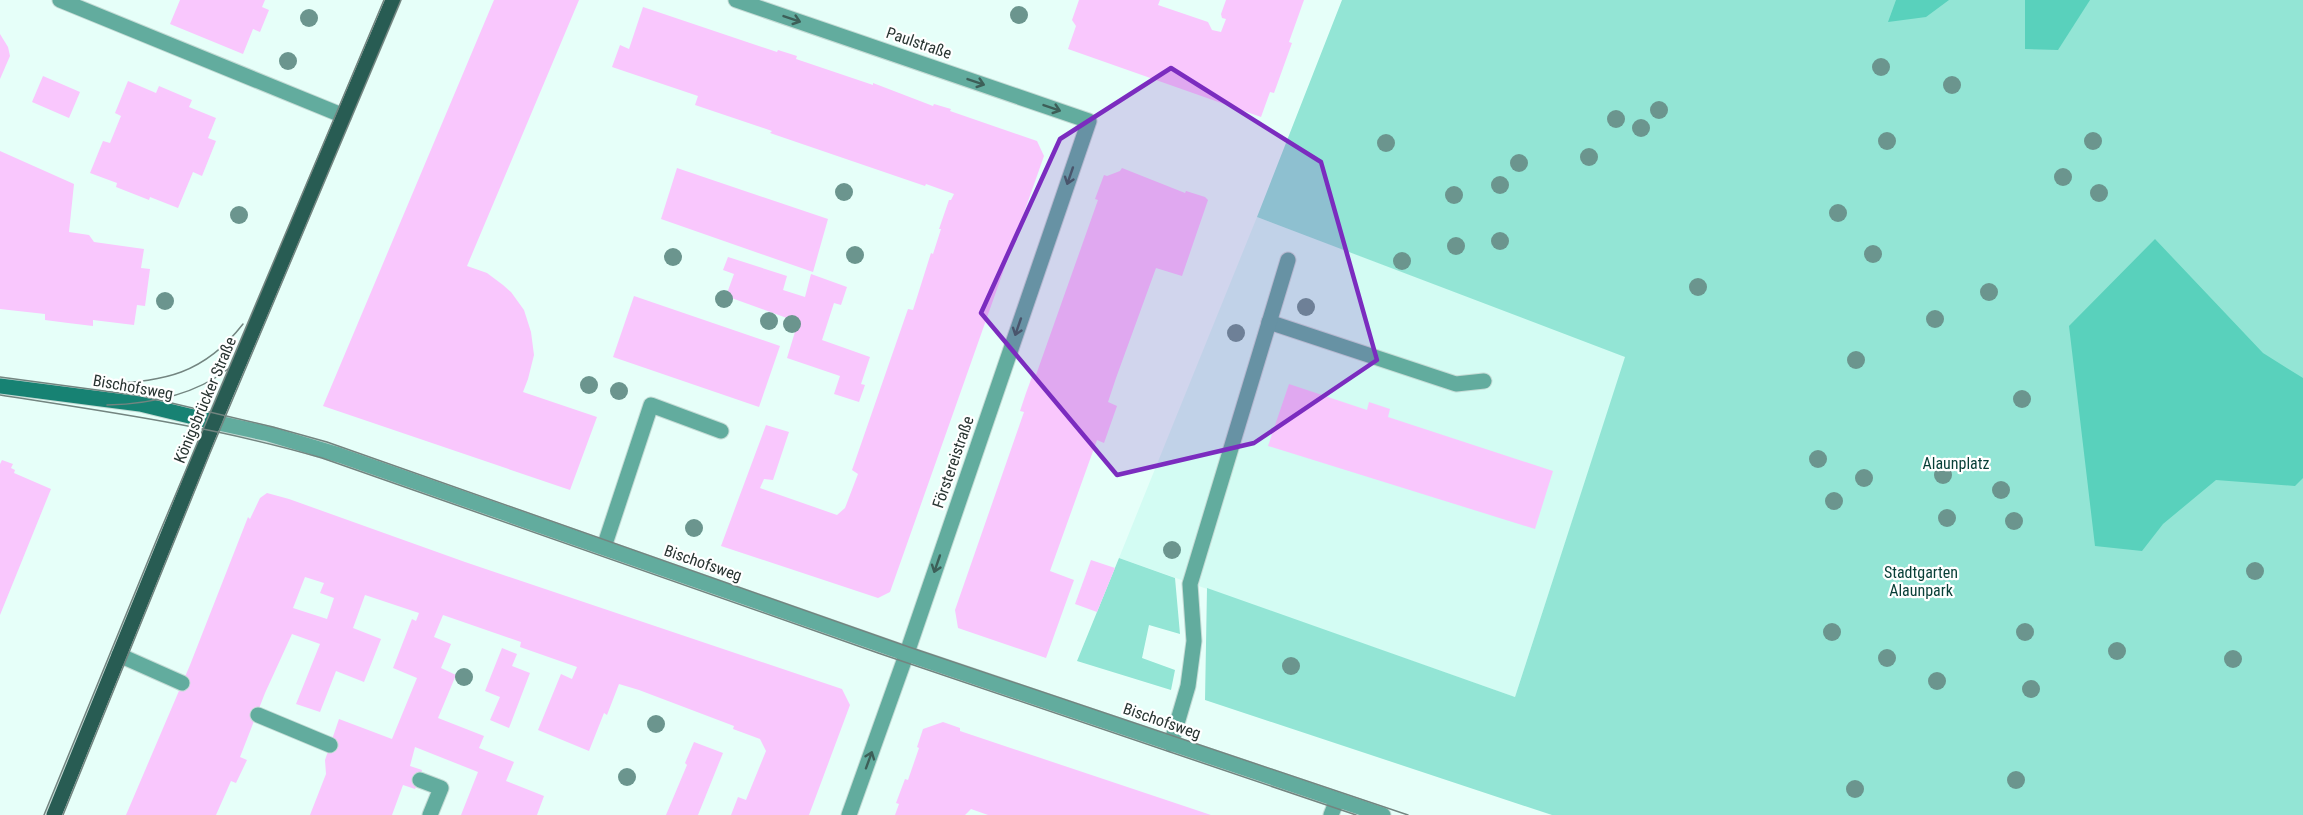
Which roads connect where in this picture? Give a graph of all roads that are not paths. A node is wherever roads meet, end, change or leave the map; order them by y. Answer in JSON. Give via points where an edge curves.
{"nodes":[{"id":1,"x":60,"y":0,"type":"edge"},
{"id":2,"x":393,"y":0,"type":"edge"},
{"id":3,"x":736,"y":0,"type":"edge"},
{"id":4,"x":344,"y":116,"type":"junction"},
{"id":5,"x":1089,"y":120,"type":"joint"},
{"id":6,"x":1288,"y":260,"type":"dead end"},
{"id":7,"x":1269,"y":322,"type":"junction"},
{"id":8,"x":1484,"y":381,"type":"dead end"},
{"id":9,"x":0,"y":386,"type":"edge"},
{"id":10,"x":214,"y":422,"type":"junction"},
{"id":11,"x":721,"y":431,"type":"dead end"},
{"id":12,"x":604,"y":547,"type":"junction"},
{"id":13,"x":907,"y":654,"type":"junction"},
{"id":14,"x":119,"y":655,"type":"junction"},
{"id":15,"x":182,"y":683,"type":"dead end"},
{"id":16,"x":258,"y":715,"type":"dead end"},
{"id":17,"x":1172,"y":744,"type":"junction"},
{"id":18,"x":330,"y":745,"type":"dead end"},
{"id":19,"x":420,"y":780,"type":"dead end"},
{"id":20,"x":1337,"y":800,"type":"junction"},
{"id":21,"x":54,"y":815,"type":"edge"},
{"id":22,"x":430,"y":815,"type":"edge"},
{"id":23,"x":849,"y":815,"type":"edge"},
{"id":24,"x":1331,"y":815,"type":"edge"},
{"id":25,"x":1383,"y":815,"type":"edge"}],
"edges":[{"from":1,"to":4,"type":"street"},
{"from":2,"to":4,"type":"main road","name":"Königsbrücker Straße"},
{"from":3,"to":5,"type":"street","name":"Paulstraße","one_way":true},
{"from":4,"to":10,"type":"main road","name":"Königsbrücker Straße"},
{"from":5,"to":13,"type":"street","name":"Förstereistraße","one_way":true},
{"from":6,"to":7,"type":"street"},
{"from":7,"to":8,"type":"street","via":[[1456,384]]},
{"from":7,"to":17,"type":"street","via":[[1190,584],[1194,641],[1188,686]]},
{"from":9,"to":10,"type":"main road","name":"Bischofsweg","via":[[140,404]]},
{"from":10,"to":12,"type":"street","name":"Bischofsweg","via":[[339,455]]},
{"from":10,"to":14,"type":"main road","name":"Königsbrücker Straße"},
{"from":11,"to":12,"type":"street","via":[[651,405]]},
{"from":12,"to":13,"type":"street","name":"Bischofsweg"},
{"from":13,"to":17,"type":"street","name":"Bischofsweg"},
{"from":23,"to":13,"type":"street","name":"Förstereistraße","one_way":true},
{"from":14,"to":15,"type":"street"},
{"from":14,"to":21,"type":"main road","name":"Königsbrücker Straße"},
{"from":16,"to":18,"type":"street"},
{"from":17,"to":20,"type":"street","name":"Bischofsweg"},
{"from":19,"to":22,"type":"street","via":[[441,788]]},
{"from":20,"to":24,"type":"street"},
{"from":20,"to":25,"type":"street","name":"Bischofsweg"}]}
